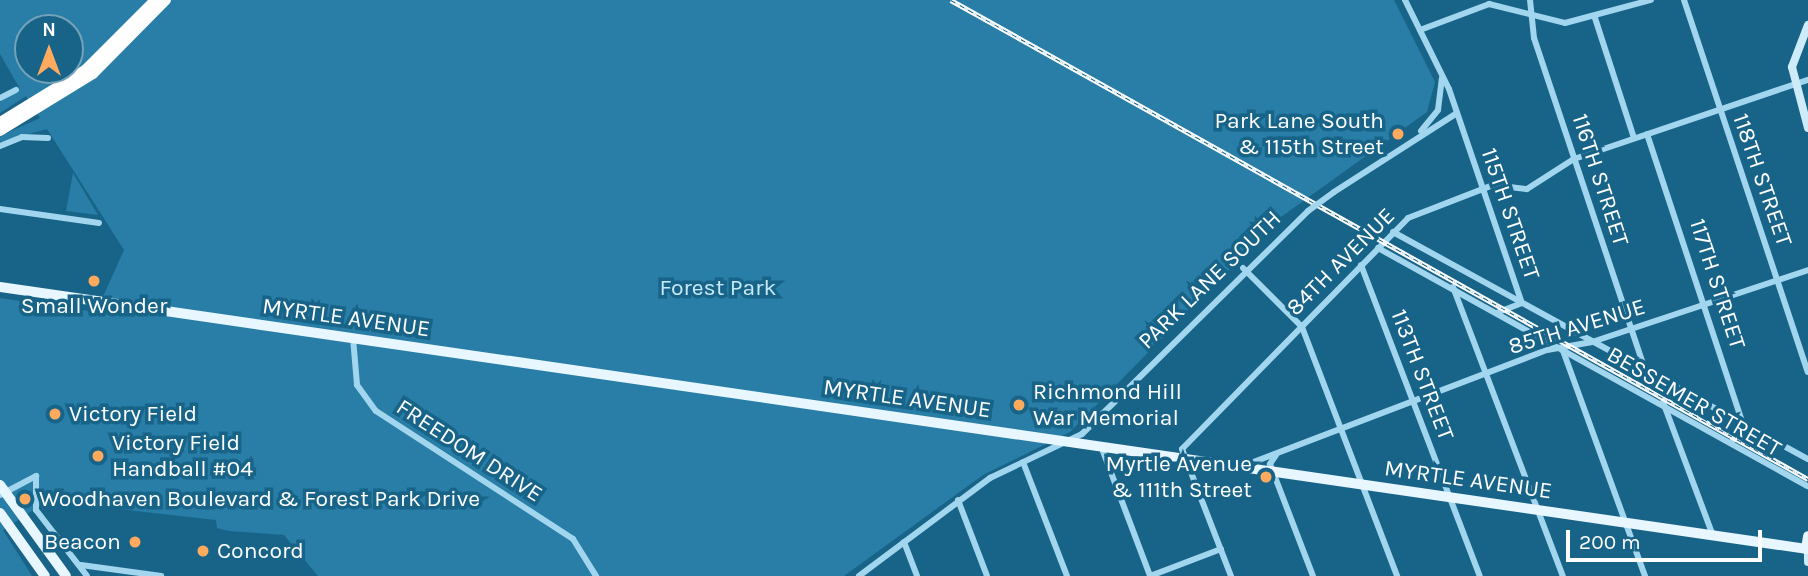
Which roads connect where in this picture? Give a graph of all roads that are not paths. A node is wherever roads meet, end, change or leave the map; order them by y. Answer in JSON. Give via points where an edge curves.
{"nodes":[{"id":1,"x":155,"y":0,"type":"edge"},
{"id":2,"x":166,"y":0,"type":"edge"},
{"id":3,"x":1405,"y":0,"type":"edge"},
{"id":4,"x":1530,"y":0,"type":"edge"},
{"id":5,"x":1651,"y":0,"type":"edge"},
{"id":6,"x":1684,"y":0,"type":"edge"},
{"id":7,"x":1529,"y":14,"type":"junction"},
{"id":8,"x":1595,"y":18,"type":"junction"},
{"id":9,"x":1808,"y":25,"type":"edge"},
{"id":10,"x":1420,"y":30,"type":"junction"},
{"id":11,"x":1442,"y":76,"type":"junction"},
{"id":12,"x":1808,"y":80,"type":"edge"},
{"id":13,"x":1794,"y":86,"type":"junction"},
{"id":14,"x":16,"y":90,"type":"dead end"},
{"id":15,"x":57,"y":96,"type":"junction"},
{"id":16,"x":0,"y":98,"type":"edge"},
{"id":17,"x":40,"y":106,"type":"junction"},
{"id":18,"x":1720,"y":110,"type":"junction"},
{"id":19,"x":1457,"y":113,"type":"junction"},
{"id":20,"x":0,"y":122,"type":"edge"},
{"id":21,"x":1808,"y":128,"type":"edge"},
{"id":22,"x":0,"y":131,"type":"edge"},
{"id":23,"x":1419,"y":133,"type":"junction"},
{"id":24,"x":1647,"y":134,"type":"junction"},
{"id":25,"x":48,"y":138,"type":"dead end"},
{"id":26,"x":1634,"y":138,"type":"junction"},
{"id":27,"x":0,"y":146,"type":"edge"},
{"id":28,"x":1574,"y":159,"type":"junction"},
{"id":29,"x":1480,"y":189,"type":"junction"},
{"id":30,"x":0,"y":209,"type":"edge"},
{"id":31,"x":99,"y":223,"type":"dead end"},
{"id":32,"x":1393,"y":232,"type":"junction"},
{"id":33,"x":1378,"y":248,"type":"junction"},
{"id":34,"x":1361,"y":265,"type":"junction"},
{"id":35,"x":1243,"y":268,"type":"junction"},
{"id":36,"x":1808,"y":270,"type":"edge"},
{"id":37,"x":1777,"y":280,"type":"junction"},
{"id":38,"x":1452,"y":286,"type":"junction"},
{"id":39,"x":0,"y":287,"type":"edge"},
{"id":40,"x":1522,"y":303,"type":"junction"},
{"id":41,"x":1703,"y":305,"type":"junction"},
{"id":42,"x":1499,"y":312,"type":"junction"},
{"id":43,"x":1302,"y":327,"type":"junction"},
{"id":44,"x":1631,"y":329,"type":"junction"},
{"id":45,"x":354,"y":338,"type":"junction"},
{"id":46,"x":1592,"y":342,"type":"junction"},
{"id":47,"x":1562,"y":348,"type":"junction"},
{"id":48,"x":1645,"y":370,"type":"junction"},
{"id":49,"x":1808,"y":372,"type":"edge"},
{"id":50,"x":1487,"y":375,"type":"junction"},
{"id":51,"x":1413,"y":402,"type":"junction"},
{"id":52,"x":1663,"y":402,"type":"junction"},
{"id":53,"x":1743,"y":424,"type":"junction"},
{"id":54,"x":1341,"y":428,"type":"junction"},
{"id":55,"x":1070,"y":441,"type":"junction"},
{"id":56,"x":1731,"y":443,"type":"junction"},
{"id":57,"x":1101,"y":445,"type":"junction"},
{"id":58,"x":1279,"y":451,"type":"junction"},
{"id":59,"x":1186,"y":458,"type":"junction"},
{"id":60,"x":1808,"y":459,"type":"edge"},
{"id":61,"x":1023,"y":462,"type":"junction"},
{"id":62,"x":1243,"y":466,"type":"junction"},
{"id":63,"x":1272,"y":470,"type":"junction"},
{"id":64,"x":1362,"y":485,"type":"junction"},
{"id":65,"x":1808,"y":486,"type":"edge"},
{"id":66,"x":2,"y":490,"type":"edge"},
{"id":67,"x":1450,"y":497,"type":"junction"},
{"id":68,"x":958,"y":500,"type":"junction"},
{"id":69,"x":1538,"y":509,"type":"junction"},
{"id":70,"x":0,"y":513,"type":"edge"},
{"id":71,"x":1625,"y":523,"type":"junction"},
{"id":72,"x":1713,"y":536,"type":"junction"},
{"id":73,"x":1808,"y":536,"type":"edge"},
{"id":74,"x":904,"y":542,"type":"junction"},
{"id":75,"x":1221,"y":549,"type":"junction"},
{"id":76,"x":1807,"y":549,"type":"edge"},
{"id":77,"x":1808,"y":562,"type":"edge"},
{"id":78,"x":81,"y":565,"type":"junction"},
{"id":79,"x":45,"y":576,"type":"edge"},
{"id":80,"x":66,"y":576,"type":"edge"},
{"id":81,"x":87,"y":576,"type":"edge"},
{"id":82,"x":162,"y":576,"type":"edge"},
{"id":83,"x":596,"y":576,"type":"edge"},
{"id":84,"x":859,"y":576,"type":"edge"},
{"id":85,"x":917,"y":576,"type":"edge"},
{"id":86,"x":987,"y":576,"type":"edge"},
{"id":87,"x":1067,"y":576,"type":"edge"},
{"id":88,"x":1150,"y":576,"type":"edge"},
{"id":89,"x":1231,"y":576,"type":"edge"},
{"id":90,"x":1313,"y":576,"type":"edge"},
{"id":91,"x":1397,"y":576,"type":"edge"},
{"id":92,"x":1480,"y":576,"type":"edge"},
{"id":93,"x":1563,"y":576,"type":"edge"},
{"id":94,"x":1645,"y":576,"type":"edge"}],
"edges":[{"from":1,"to":15,"type":"highway"},
{"from":2,"to":15,"type":"highway","via":[[120,51]]},
{"from":3,"to":10,"type":"street"},
{"from":4,"to":7,"type":"street","name":"116TH STREET"},
{"from":5,"to":8,"type":"street"},
{"from":6,"to":18,"type":"street","name":"118TH STREET"},
{"from":7,"to":8,"type":"street","via":[[1565,23]]},
{"from":7,"to":10,"type":"street","via":[[1489,4]]},
{"from":7,"to":28,"type":"street","name":"116TH STREET"},
{"from":8,"to":26,"type":"street"},
{"from":9,"to":13,"type":"street","via":[[1797,43]]},
{"from":10,"to":11,"type":"street"},
{"from":11,"to":19,"type":"street"},
{"from":11,"to":23,"type":"street","name":"PARK LANE SOUTH","via":[[1437,110]]},
{"from":12,"to":13,"type":"street","name":"84TH AVENUE"},
{"from":13,"to":18,"type":"street","name":"84TH AVENUE"},
{"from":13,"to":21,"type":"street"},
{"from":14,"to":16,"type":"street"},
{"from":15,"to":17,"type":"highway"},
{"from":17,"to":20,"type":"highway"},
{"from":17,"to":22,"type":"highway"},
{"from":18,"to":24,"type":"street","name":"84TH AVENUE"},
{"from":18,"to":37,"type":"street","name":"118TH STREET"},
{"from":19,"to":23,"type":"street","name":"PARK LANE SOUTH"},
{"from":19,"to":29,"type":"street","name":"115TH STREET"},
{"from":23,"to":35,"type":"street","name":"PARK LANE SOUTH","bridge":true,"via":[[1308,211]]},
{"from":24,"to":26,"type":"street","name":"84TH AVENUE"},
{"from":24,"to":41,"type":"street","name":"117TH STREET"},
{"from":25,"to":27,"type":"street","via":[[22,137]]},
{"from":26,"to":28,"type":"street","name":"84TH AVENUE"},
{"from":28,"to":29,"type":"street","name":"84TH AVENUE","via":[[1527,189]]},
{"from":28,"to":44,"type":"street","name":"116TH STREET"},
{"from":29,"to":32,"type":"street","name":"84TH AVENUE","via":[[1425,207]]},
{"from":29,"to":40,"type":"street","name":"115TH STREET"},
{"from":30,"to":31,"type":"street"},
{"from":32,"to":33,"type":"street","name":"84TH AVENUE"},
{"from":32,"to":40,"type":"street"},
{"from":33,"to":34,"type":"street","name":"84TH AVENUE"},
{"from":33,"to":38,"type":"street","name":"BESSEMER STREET"},
{"from":34,"to":43,"type":"street","name":"84TH AVENUE"},
{"from":34,"to":51,"type":"street","name":"113TH STREET"},
{"from":35,"to":43,"type":"street"},
{"from":35,"to":55,"type":"street","name":"PARK LANE SOUTH"},
{"from":36,"to":37,"type":"street","name":"85TH AVENUE"},
{"from":37,"to":41,"type":"street","name":"85TH AVENUE"},
{"from":37,"to":49,"type":"street","name":"118TH STREET"},
{"from":38,"to":42,"type":"street","name":"BESSEMER STREET"},
{"from":38,"to":50,"type":"street"},
{"from":39,"to":45,"type":"main road","name":"MYRTLE AVENUE"},
{"from":40,"to":42,"type":"street","name":"115TH STREET"},
{"from":40,"to":46,"type":"street"},
{"from":41,"to":44,"type":"street","name":"85TH AVENUE"},
{"from":41,"to":53,"type":"street","name":"117TH STREET"},
{"from":42,"to":47,"type":"street","name":"BESSEMER STREET"},
{"from":43,"to":54,"type":"street"},
{"from":43,"to":59,"type":"street","name":"84TH AVENUE","via":[[1182,449]]},
{"from":44,"to":46,"type":"street","name":"85TH AVENUE"},
{"from":44,"to":48,"type":"street","name":"116TH STREET"},
{"from":45,"to":55,"type":"main road","name":"MYRTLE AVENUE"},
{"from":45,"to":83,"type":"street","name":"FREEDOM DRIVE","via":[[357,386],[369,404],[573,539]]},
{"from":46,"to":47,"type":"street","name":"85TH AVENUE"},
{"from":46,"to":48,"type":"street"},
{"from":47,"to":50,"type":"street","name":"85TH AVENUE"},
{"from":47,"to":52,"type":"street","name":"BESSEMER STREET"},
{"from":47,"to":71,"type":"street"},
{"from":48,"to":53,"type":"street"},
{"from":50,"to":51,"type":"street","name":"85TH AVENUE"},
{"from":50,"to":69,"type":"street"},
{"from":51,"to":54,"type":"street","name":"85TH AVENUE"},
{"from":51,"to":67,"type":"street","name":"113TH STREET"},
{"from":52,"to":56,"type":"street","name":"BESSEMER STREET"},
{"from":52,"to":72,"type":"street"},
{"from":53,"to":56,"type":"street"},
{"from":53,"to":60,"type":"street"},
{"from":54,"to":58,"type":"street","name":"85TH AVENUE"},
{"from":54,"to":64,"type":"street"},
{"from":55,"to":57,"type":"main road","name":"MYRTLE AVENUE"},
{"from":55,"to":61,"type":"street","name":"PARK LANE SOUTH"},
{"from":56,"to":65,"type":"street","name":"BESSEMER STREET"},
{"from":57,"to":59,"type":"main road","name":"MYRTLE AVENUE"},
{"from":57,"to":88,"type":"street"},
{"from":58,"to":62,"type":"street","name":"85TH AVENUE"},
{"from":58,"to":63,"type":"street"},
{"from":59,"to":62,"type":"main road","name":"MYRTLE AVENUE"},
{"from":59,"to":75,"type":"street"},
{"from":61,"to":68,"type":"street","name":"PARK LANE SOUTH"},
{"from":61,"to":87,"type":"street"},
{"from":62,"to":63,"type":"main road","name":"MYRTLE AVENUE"},
{"from":63,"to":64,"type":"main road","name":"MYRTLE AVENUE"},
{"from":63,"to":90,"type":"street"},
{"from":64,"to":67,"type":"main road","name":"MYRTLE AVENUE"},
{"from":64,"to":91,"type":"street"},
{"from":66,"to":78,"type":"street","via":[[36,476],[36,510]]},
{"from":66,"to":80,"type":"main road"},
{"from":67,"to":69,"type":"main road","name":"MYRTLE AVENUE"},
{"from":67,"to":92,"type":"street","name":"113TH STREET"},
{"from":68,"to":74,"type":"street","name":"PARK LANE SOUTH"},
{"from":68,"to":86,"type":"street"},
{"from":69,"to":71,"type":"main road","name":"MYRTLE AVENUE"},
{"from":69,"to":93,"type":"street"},
{"from":70,"to":79,"type":"main road"},
{"from":71,"to":72,"type":"main road","name":"MYRTLE AVENUE"},
{"from":71,"to":94,"type":"street"},
{"from":72,"to":76,"type":"main road","name":"MYRTLE AVENUE"},
{"from":73,"to":76,"type":"main road"},
{"from":74,"to":84,"type":"street","name":"PARK LANE SOUTH"},
{"from":74,"to":85,"type":"street"},
{"from":75,"to":88,"type":"street"},
{"from":75,"to":89,"type":"street"},
{"from":76,"to":77,"type":"street"},
{"from":78,"to":81,"type":"street"},
{"from":78,"to":82,"type":"street"}]}
